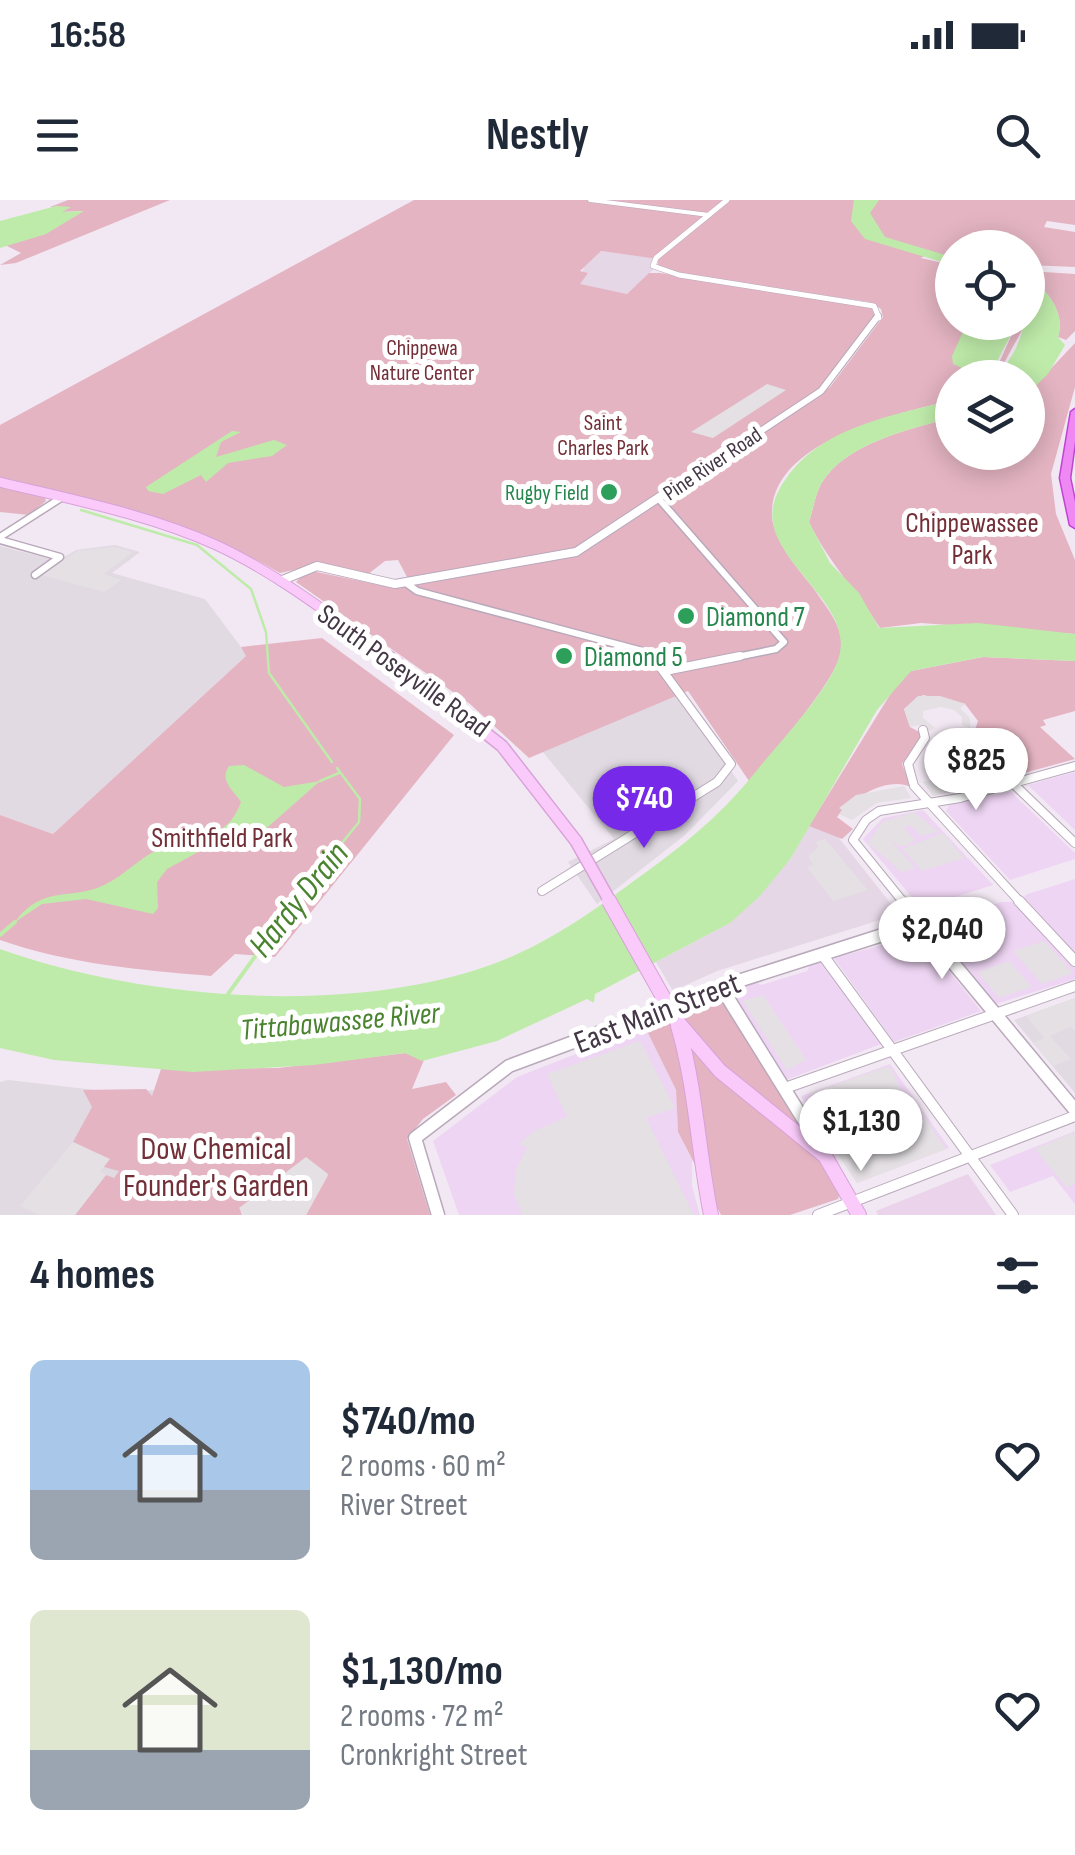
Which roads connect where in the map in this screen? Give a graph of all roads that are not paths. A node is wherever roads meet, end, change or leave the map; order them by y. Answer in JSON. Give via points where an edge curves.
{"nodes":[{"id":1,"x":590,"y":200,"type":"edge"},
{"id":2,"x":726,"y":200,"type":"edge"},
{"id":3,"x":708,"y":214,"type":"junction"},
{"id":4,"x":652,"y":264,"type":"joint"},
{"id":5,"x":1075,"y":412,"type":"edge"},
{"id":6,"x":1075,"y":451,"type":"edge"},
{"id":7,"x":0,"y":482,"type":"edge"},
{"id":8,"x":1075,"y":496,"type":"edge"},
{"id":9,"x":61,"y":498,"type":"junction"},
{"id":10,"x":658,"y":499,"type":"junction"},
{"id":11,"x":1075,"y":525,"type":"edge"},
{"id":12,"x":0,"y":538,"type":"edge"},
{"id":13,"x":36,"y":575,"type":"dead end"},
{"id":14,"x":280,"y":581,"type":"junction"},
{"id":15,"x":406,"y":583,"type":"junction"},
{"id":16,"x":665,"y":671,"type":"junction"},
{"id":17,"x":924,"y":730,"type":"dead end"},
{"id":18,"x":969,"y":733,"type":"dead end"},
{"id":19,"x":1075,"y":766,"type":"edge"},
{"id":20,"x":1014,"y":783,"type":"junction"},
{"id":21,"x":928,"y":804,"type":"junction"},
{"id":22,"x":1075,"y":843,"type":"edge"},
{"id":23,"x":542,"y":891,"type":"dead end"},
{"id":24,"x":920,"y":923,"type":"junction"},
{"id":25,"x":822,"y":954,"type":"junction"},
{"id":26,"x":1075,"y":961,"type":"edge"},
{"id":27,"x":1075,"y":986,"type":"edge"},
{"id":28,"x":721,"y":987,"type":"junction"},
{"id":29,"x":995,"y":1014,"type":"junction"},
{"id":30,"x":676,"y":1020,"type":"junction"},
{"id":31,"x":894,"y":1050,"type":"junction"},
{"id":32,"x":785,"y":1088,"type":"junction"},
{"id":33,"x":1075,"y":1113,"type":"edge"},
{"id":34,"x":826,"y":1156,"type":"junction"},
{"id":35,"x":972,"y":1158,"type":"junction"},
{"id":36,"x":855,"y":1209,"type":"edge"},
{"id":37,"x":438,"y":1215,"type":"edge"},
{"id":38,"x":711,"y":1215,"type":"edge"},
{"id":39,"x":818,"y":1215,"type":"edge"},
{"id":40,"x":1014,"y":1215,"type":"edge"}],
"edges":[{"from":1,"to":3,"type":"street"},
{"from":2,"to":3,"type":"street"},
{"from":3,"to":4,"type":"street"},
{"from":4,"to":10,"type":"street","name":"Pine River Road","via":[[671,274],[858,300],[880,314],[825,388]]},
{"from":5,"to":11,"type":"highway","via":[[1064,469]]},
{"from":6,"to":8,"type":"highway"},
{"from":7,"to":9,"type":"main road","name":"South Poseyville Road"},
{"from":9,"to":12,"type":"street"},
{"from":9,"to":14,"type":"main road","name":"South Poseyville Road","via":[[188,533]]},
{"from":10,"to":15,"type":"street","name":"Pine River Road","via":[[576,552]]},
{"from":10,"to":16,"type":"street","via":[[784,642],[776,650]]},
{"from":12,"to":13,"type":"street","via":[[60,557]]},
{"from":14,"to":15,"type":"street","name":"Pine River Road","via":[[317,566]]},
{"from":14,"to":30,"type":"main road","name":"South Poseyville Road","bridge":true,"via":[[494,734],[547,794]]},
{"from":15,"to":16,"type":"street","via":[[646,651]]},
{"from":16,"to":23,"type":"street","via":[[731,764],[717,782]]},
{"from":17,"to":21,"type":"street","via":[[908,776]]},
{"from":18,"to":20,"type":"street","via":[[971,743]]},
{"from":19,"to":20,"type":"street"},
{"from":20,"to":21,"type":"street"},
{"from":20,"to":22,"type":"street"},
{"from":21,"to":24,"type":"street","via":[[879,811],[853,840]]},
{"from":21,"to":26,"type":"street"},
{"from":24,"to":25,"type":"street","name":"East Main Street"},
{"from":24,"to":29,"type":"street"},
{"from":25,"to":28,"type":"street","name":"East Main Street"},
{"from":25,"to":31,"type":"street"},
{"from":27,"to":29,"type":"street"},
{"from":28,"to":32,"type":"street"},
{"from":28,"to":37,"type":"street","name":"East Main Street","via":[[509,1066],[415,1138]]},
{"from":29,"to":31,"type":"street"},
{"from":29,"to":33,"type":"street"},
{"from":30,"to":34,"type":"main road","via":[[720,1071]]},
{"from":30,"to":38,"type":"main road","via":[[694,1082],[699,1162]]},
{"from":31,"to":32,"type":"street"},
{"from":31,"to":35,"type":"street"},
{"from":32,"to":34,"type":"street"},
{"from":33,"to":35,"type":"street"},
{"from":34,"to":36,"type":"main road"},
{"from":35,"to":36,"type":"street"},
{"from":35,"to":40,"type":"street"},
{"from":36,"to":39,"type":"street"}]}
